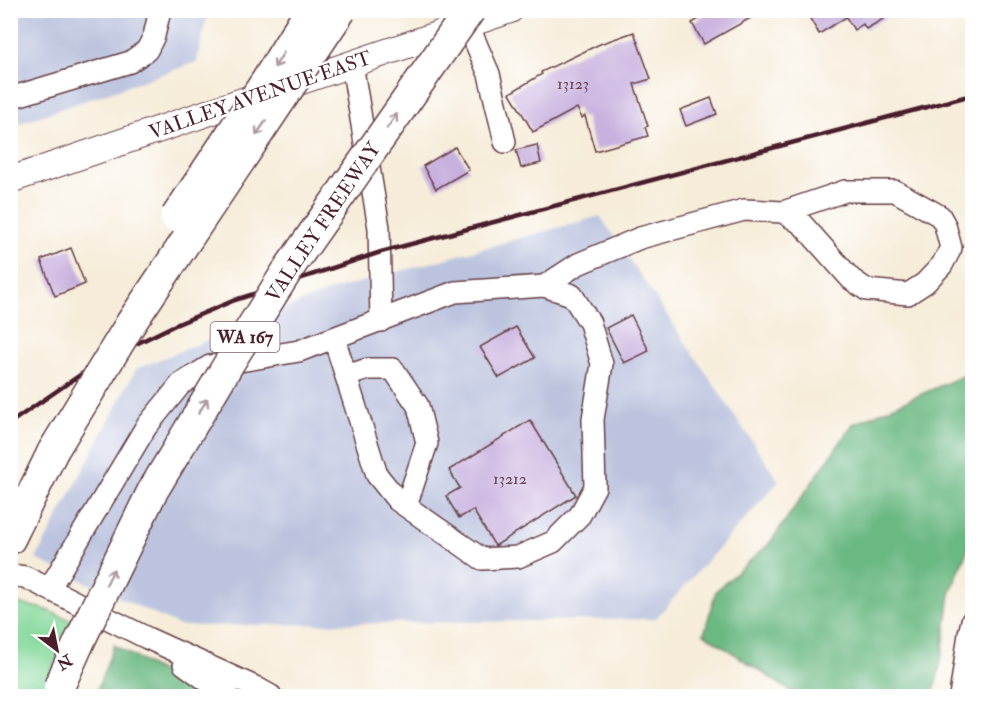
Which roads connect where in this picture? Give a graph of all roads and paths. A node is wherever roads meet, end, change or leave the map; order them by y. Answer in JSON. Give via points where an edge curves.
{"nodes":[{"id":1,"x":160,"y":10,"type":"edge"},
{"id":2,"x":309,"y":10,"type":"edge"},
{"id":3,"x":341,"y":10,"type":"edge"},
{"id":4,"x":510,"y":10,"type":"edge"},
{"id":5,"x":469,"y":18,"type":"edge"},
{"id":6,"x":352,"y":64,"type":"junction"},
{"id":7,"x":10,"y":98,"type":"edge"},
{"id":8,"x":504,"y":142,"type":"dead end"},
{"id":9,"x":10,"y":180,"type":"edge"},
{"id":10,"x":783,"y":212,"type":"junction"},
{"id":11,"x":544,"y":286,"type":"junction"},
{"id":12,"x":381,"y":321,"type":"junction"},
{"id":13,"x":334,"y":338,"type":"junction"},
{"id":14,"x":346,"y":375,"type":"junction"},
{"id":15,"x":52,"y":451,"type":"junction"},
{"id":16,"x":406,"y":506,"type":"junction"},
{"id":17,"x":10,"y":539,"type":"edge"},
{"id":18,"x":10,"y":575,"type":"edge"},
{"id":19,"x":49,"y":590,"type":"junction"},
{"id":20,"x":972,"y":621,"type":"edge"},
{"id":21,"x":147,"y":638,"type":"junction"},
{"id":22,"x":58,"y":692,"type":"edge"},
{"id":23,"x":228,"y":696,"type":"edge"},
{"id":24,"x":271,"y":696,"type":"edge"},
{"id":25,"x":960,"y":696,"type":"edge"}],
"edges":[{"from":1,"to":7,"type":"street","via":[[147,50],[130,62]]},
{"from":2,"to":15,"type":"highway","one_way":true,"bridge":true,"via":[[163,236]]},
{"from":3,"to":15,"type":"highway","one_way":true,"bridge":true,"via":[[150,294]]},
{"from":4,"to":5,"type":"main road","name":"VALLEY AVENUE EAST"},
{"from":5,"to":6,"type":"main road","name":"VALLEY AVENUE EAST"},
{"from":5,"to":8,"type":"street","via":[[489,74]]},
{"from":22,"to":5,"type":"highway","name":"VALLEY FREEWAY","number":"WA 167","one_way":true,"bridge":true,"via":[[152,492],[228,365],[289,268]]},
{"from":6,"to":9,"type":"main road","name":"VALLEY AVENUE EAST"},
{"from":6,"to":12,"type":"street","via":[[379,228]]},
{"from":10,"to":10,"type":"street","via":[[845,191],[896,191],[940,216],[951,248],[942,265],[908,294],[867,290],[851,279],[802,224]]},
{"from":10,"to":11,"type":"street","via":[[744,210],[640,238],[578,264]]},
{"from":11,"to":12,"type":"street","via":[[455,291]]},
{"from":11,"to":16,"type":"street","via":[[572,296],[590,323],[602,364],[593,419],[595,487],[580,515],[553,542],[518,557],[482,559]]},
{"from":12,"to":13,"type":"street"},
{"from":13,"to":14,"type":"street"},
{"from":13,"to":19,"type":"street","via":[[299,351],[210,366],[181,384],[146,428]]},
{"from":14,"to":16,"type":"street","via":[[378,475]]},
{"from":14,"to":16,"type":"street","via":[[368,369],[393,369],[418,406],[428,443]]},
{"from":15,"to":17,"type":"highway"},
{"from":18,"to":19,"type":"street"},
{"from":19,"to":21,"type":"street"},
{"from":20,"to":25,"type":"street"},
{"from":21,"to":23,"type":"street"},
{"from":21,"to":24,"type":"street"}]}
